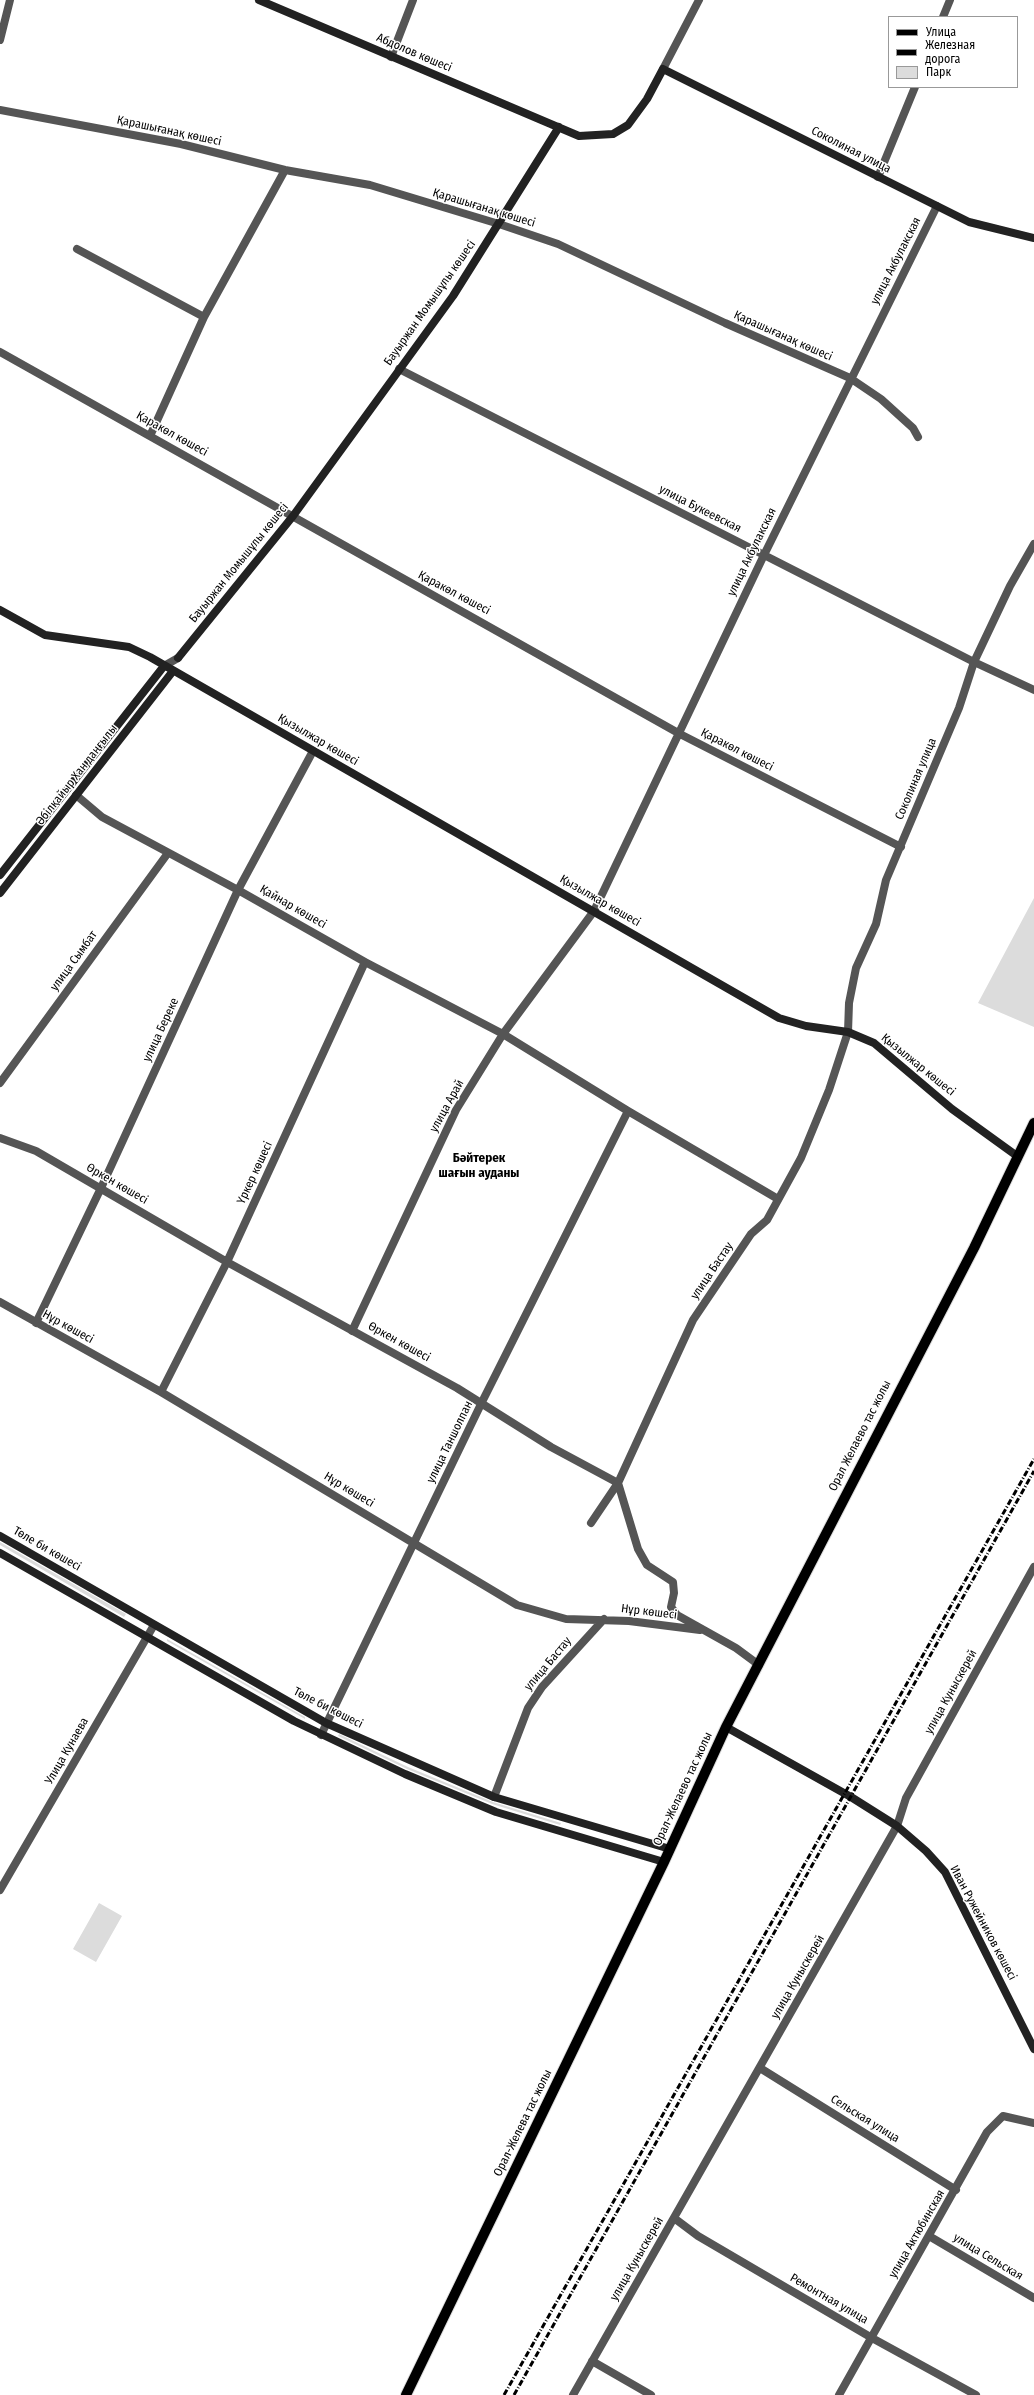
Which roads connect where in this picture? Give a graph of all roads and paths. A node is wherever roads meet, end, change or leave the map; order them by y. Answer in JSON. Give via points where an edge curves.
{"nodes":[{"id":1,"x":10,"y":0,"type":"edge"},
{"id":2,"x":259,"y":0,"type":"edge"},
{"id":3,"x":413,"y":0,"type":"edge"},
{"id":4,"x":699,"y":0,"type":"edge"},
{"id":5,"x":950,"y":0,"type":"edge"},
{"id":6,"x":943,"y":16,"type":"edge"},
{"id":7,"x":0,"y":40,"type":"edge"},
{"id":8,"x":392,"y":57,"type":"junction"},
{"id":9,"x":663,"y":68,"type":"junction"},
{"id":10,"x":914,"y":88,"type":"edge"},
{"id":11,"x":0,"y":110,"type":"edge"},
{"id":12,"x":559,"y":127,"type":"junction"},
{"id":13,"x":285,"y":170,"type":"junction"},
{"id":14,"x":878,"y":176,"type":"junction"},
{"id":15,"x":937,"y":206,"type":"junction"},
{"id":16,"x":499,"y":224,"type":"junction"},
{"id":17,"x":1034,"y":238,"type":"edge"},
{"id":18,"x":78,"y":249,"type":"dead end"},
{"id":19,"x":204,"y":317,"type":"junction"},
{"id":20,"x":0,"y":352,"type":"edge"},
{"id":21,"x":399,"y":369,"type":"junction"},
{"id":22,"x":850,"y":378,"type":"junction"},
{"id":23,"x":150,"y":436,"type":"junction"},
{"id":24,"x":918,"y":437,"type":"dead end"},
{"id":25,"x":293,"y":516,"type":"junction"},
{"id":26,"x":1034,"y":544,"type":"edge"},
{"id":27,"x":764,"y":555,"type":"junction"},
{"id":28,"x":0,"y":610,"type":"edge"},
{"id":29,"x":178,"y":658,"type":"junction"},
{"id":30,"x":974,"y":662,"type":"junction"},
{"id":31,"x":164,"y":666,"type":"junction"},
{"id":32,"x":172,"y":671,"type":"junction"},
{"id":33,"x":1034,"y":690,"type":"edge"},
{"id":34,"x":680,"y":734,"type":"junction"},
{"id":35,"x":314,"y":751,"type":"junction"},
{"id":36,"x":76,"y":795,"type":"junction"},
{"id":37,"x":901,"y":847,"type":"junction"},
{"id":38,"x":168,"y":853,"type":"junction"},
{"id":39,"x":0,"y":875,"type":"edge"},
{"id":40,"x":238,"y":890,"type":"junction"},
{"id":41,"x":0,"y":893,"type":"edge"},
{"id":42,"x":594,"y":911,"type":"junction"},
{"id":43,"x":365,"y":962,"type":"junction"},
{"id":44,"x":848,"y":1032,"type":"junction"},
{"id":45,"x":503,"y":1034,"type":"junction"},
{"id":46,"x":0,"y":1083,"type":"edge"},
{"id":47,"x":628,"y":1111,"type":"junction"},
{"id":48,"x":1034,"y":1122,"type":"edge"},
{"id":49,"x":0,"y":1138,"type":"edge"},
{"id":50,"x":1017,"y":1156,"type":"junction"},
{"id":51,"x":101,"y":1188,"type":"junction"},
{"id":52,"x":778,"y":1199,"type":"junction"},
{"id":53,"x":227,"y":1262,"type":"junction"},
{"id":54,"x":0,"y":1302,"type":"edge"},
{"id":55,"x":36,"y":1323,"type":"junction"},
{"id":56,"x":352,"y":1330,"type":"junction"},
{"id":57,"x":160,"y":1392,"type":"junction"},
{"id":58,"x":482,"y":1402,"type":"junction"},
{"id":59,"x":618,"y":1483,"type":"junction"},
{"id":60,"x":592,"y":1523,"type":"dead end"},
{"id":61,"x":0,"y":1536,"type":"edge"},
{"id":62,"x":414,"y":1543,"type":"junction"},
{"id":63,"x":0,"y":1553,"type":"edge"},
{"id":64,"x":1034,"y":1567,"type":"edge"},
{"id":65,"x":604,"y":1619,"type":"junction"},
{"id":66,"x":154,"y":1625,"type":"junction"},
{"id":67,"x":707,"y":1631,"type":"junction"},
{"id":68,"x":147,"y":1637,"type":"junction"},
{"id":69,"x":759,"y":1665,"type":"junction"},
{"id":70,"x":326,"y":1723,"type":"junction"},
{"id":71,"x":726,"y":1727,"type":"junction"},
{"id":72,"x":321,"y":1734,"type":"junction"},
{"id":73,"x":494,"y":1797,"type":"junction"},
{"id":74,"x":897,"y":1826,"type":"junction"},
{"id":75,"x":670,"y":1849,"type":"junction"},
{"id":76,"x":664,"y":1862,"type":"junction"},
{"id":77,"x":0,"y":1890,"type":"edge"},
{"id":78,"x":1030,"y":2033,"type":"edge"},
{"id":79,"x":1034,"y":2049,"type":"edge"},
{"id":80,"x":760,"y":2068,"type":"junction"},
{"id":81,"x":1034,"y":2123,"type":"edge"},
{"id":82,"x":956,"y":2190,"type":"junction"},
{"id":83,"x":674,"y":2218,"type":"junction"},
{"id":84,"x":930,"y":2236,"type":"junction"},
{"id":85,"x":1034,"y":2298,"type":"edge"},
{"id":86,"x":872,"y":2338,"type":"junction"},
{"id":87,"x":592,"y":2361,"type":"junction"},
{"id":88,"x":406,"y":2395,"type":"edge"},
{"id":89,"x":573,"y":2395,"type":"edge"},
{"id":90,"x":651,"y":2395,"type":"edge"},
{"id":91,"x":839,"y":2395,"type":"edge"},
{"id":92,"x":976,"y":2395,"type":"edge"}],
"edges":[{"from":1,"to":7,"type":"street"},
{"from":2,"to":8,"type":"street","name":"Абдолов көшесі"},
{"from":3,"to":8,"type":"street"},
{"from":4,"to":9,"type":"street"},
{"from":5,"to":6,"type":"street"},
{"from":8,"to":12,"type":"street","name":"Абдолов көшесі"},
{"from":9,"to":12,"type":"street","via":[[647,99],[632,120],[613,134],[579,136]]},
{"from":9,"to":14,"type":"street","name":"Соколиная улица"},
{"from":10,"to":14,"type":"street"},
{"from":11,"to":13,"type":"street","name":"Қарашығанақ көшесі","via":[[181,144]]},
{"from":12,"to":16,"type":"street","name":"Бауыржан Момышұлы көшесі"},
{"from":13,"to":16,"type":"street","name":"Қарашығанақ көшесі","via":[[370,185]]},
{"from":13,"to":19,"type":"street"},
{"from":14,"to":15,"type":"street","name":"Соколиная улица"},
{"from":15,"to":17,"type":"street","name":"Соколиная улица","via":[[969,222]]},
{"from":15,"to":22,"type":"street","name":"улица Акбулакская"},
{"from":16,"to":21,"type":"street","name":"Бауыржан Момышұлы көшесі","via":[[453,296]]},
{"from":16,"to":22,"type":"street","name":"Қарашығанақ көшесі","via":[[558,244],[725,324]]},
{"from":18,"to":19,"type":"street"},
{"from":19,"to":23,"type":"street"},
{"from":20,"to":23,"type":"street","name":"Қаракөл көшесі"},
{"from":21,"to":25,"type":"street","name":"Бауыржан Момышұлы көшесі"},
{"from":21,"to":27,"type":"street","name":"улица Букеевская"},
{"from":22,"to":24,"type":"street","name":"Қарашығанақ көшесі","via":[[881,399],[913,428]]},
{"from":22,"to":27,"type":"street","name":"улица Акбулакская"},
{"from":23,"to":25,"type":"street","name":"Қаракөл көшесі"},
{"from":25,"to":29,"type":"street","name":"Бауыржан Момышұлы көшесі"},
{"from":25,"to":34,"type":"street","name":"Қаракөл көшесі"},
{"from":26,"to":30,"type":"street","name":"Соколиная улица","via":[[1010,586]]},
{"from":27,"to":30,"type":"street","name":"улица Букеевская"},
{"from":27,"to":34,"type":"street","name":"улица Акбулакская"},
{"from":28,"to":31,"type":"street","name":"Қызылжар көшесі","via":[[45,635],[130,647]]},
{"from":29,"to":31,"type":"street","name":"Бауыржан Момышұлы көшесі"},
{"from":29,"to":32,"type":"street","name":"Бауыржан Момышұлы көшесі"},
{"from":30,"to":33,"type":"street","name":"улица Букеевская"},
{"from":30,"to":37,"type":"street","name":"Соколиная улица","via":[[959,708]]},
{"from":31,"to":32,"type":"street","name":"Қызылжар көшесі"},
{"from":31,"to":39,"type":"street","name":"Әбілқайыр Хан даңғылы"},
{"from":32,"to":35,"type":"street","name":"Қызылжар көшесі"},
{"from":32,"to":36,"type":"street","name":"Әбілқайыр Хан даңғылы"},
{"from":34,"to":37,"type":"street","name":"Қаракөл көшесі"},
{"from":34,"to":42,"type":"street","name":"улица Акбулакская"},
{"from":35,"to":40,"type":"street","name":"улица Береке"},
{"from":35,"to":42,"type":"street","name":"Қызылжар көшесі"},
{"from":36,"to":38,"type":"street","name":"Қайнар көшесі","via":[[102,817]]},
{"from":36,"to":41,"type":"street","name":"Әбілқайыр Хан даңғылы"},
{"from":37,"to":44,"type":"street","name":"Соколиная улица","via":[[886,880],[876,924],[856,968],[849,1003]]},
{"from":38,"to":40,"type":"street","name":"Қайнар көшесі"},
{"from":38,"to":46,"type":"street","name":"улица Сымбат"},
{"from":40,"to":43,"type":"street","name":"Қайнар көшесі"},
{"from":40,"to":51,"type":"street","name":"улица Береке"},
{"from":42,"to":44,"type":"street","name":"Қызылжар көшесі","via":[[779,1018],[806,1026]]},
{"from":42,"to":45,"type":"street","name":"улица Арай"},
{"from":43,"to":45,"type":"street","name":"Қайнар көшесі"},
{"from":43,"to":53,"type":"street","name":"Үркер көшесі"},
{"from":44,"to":50,"type":"street","name":"Қызылжар көшесі","via":[[874,1043],[952,1109]]},
{"from":44,"to":52,"type":"street","name":"улица Бастау","via":[[821,1111],[801,1158]]},
{"from":45,"to":47,"type":"street","name":"Қайнар көшесі"},
{"from":45,"to":56,"type":"street","name":"улица Арай","via":[[456,1110]]},
{"from":47,"to":52,"type":"street","name":"Қайнар көшесі"},
{"from":47,"to":58,"type":"street","name":"улица Таншолпан"},
{"from":48,"to":50,"type":"main road"},
{"from":49,"to":51,"type":"street","name":"Өркен көшесі","via":[[36,1151]]},
{"from":50,"to":69,"type":"main road","name":"Орал Желаево тас жолы","via":[[974,1248]]},
{"from":51,"to":53,"type":"street","name":"Өркен көшесі"},
{"from":51,"to":55,"type":"street","name":"улица Береке"},
{"from":52,"to":59,"type":"street","name":"улица Бастау","via":[[767,1220],[751,1234],[693,1320]]},
{"from":53,"to":56,"type":"street","name":"Өркен көшесі"},
{"from":53,"to":57,"type":"street","name":"Үркер көшесі"},
{"from":54,"to":55,"type":"street","name":"Нұр көшесі"},
{"from":55,"to":57,"type":"street","name":"Нұр көшесі"},
{"from":56,"to":58,"type":"street","name":"Өркен көшесі"},
{"from":57,"to":62,"type":"street","name":"Нұр көшесі"},
{"from":58,"to":59,"type":"street","name":"Өркен көшесі","via":[[551,1447]]},
{"from":58,"to":62,"type":"street","name":"улица Таншолпан"},
{"from":59,"to":60,"type":"street","name":"улица Бастау"},
{"from":59,"to":67,"type":"street","via":[[638,1549],[647,1565],[673,1582],[671,1607],[677,1616]]},
{"from":61,"to":66,"type":"street","name":"Төле би көшесі"},
{"from":62,"to":65,"type":"street","name":"Нұр көшесі","via":[[517,1605],[566,1619]]},
{"from":62,"to":70,"type":"street","name":"улица Таншолпан"},
{"from":63,"to":68,"type":"street"},
{"from":64,"to":74,"type":"street","name":"улица Куныскерей","via":[[906,1798]]},
{"from":65,"to":67,"type":"street","name":"Нұр көшесі"},
{"from":65,"to":73,"type":"street","name":"улица Бастау","via":[[542,1687],[528,1708]]},
{"from":66,"to":68,"type":"street","name":"Улица Кунаева"},
{"from":66,"to":70,"type":"street","name":"Төле би көшесі"},
{"from":67,"to":69,"type":"street"},
{"from":68,"to":72,"type":"street"},
{"from":68,"to":77,"type":"street","name":"Улица Кунаева"},
{"from":69,"to":71,"type":"main road","name":"Орал Желаево тас жолы"},
{"from":70,"to":72,"type":"street","name":"улица Таншолпан"},
{"from":70,"to":73,"type":"street","name":"Төле би көшесі"},
{"from":71,"to":74,"type":"street","name":"Иван Ружейников көшесі","via":[[851,1797]]},
{"from":71,"to":75,"type":"main road","name":"Орал-Желаево тас жолы"},
{"from":72,"to":76,"type":"street","via":[[405,1774],[496,1812]]},
{"from":73,"to":75,"type":"street","name":"Төле би көшесі"},
{"from":74,"to":78,"type":"street","name":"Иван Ружейников көшесі","via":[[926,1851],[945,1872]]},
{"from":74,"to":80,"type":"street","name":"улица Куныскерей"},
{"from":75,"to":76,"type":"main road","name":"Орал-Желаево тас жолы"},
{"from":76,"to":88,"type":"main road","name":"Орал-Желева тас жолы"},
{"from":78,"to":79,"type":"street","name":"Иван Ружейников көшесі"},
{"from":80,"to":82,"type":"street","name":"Сельская улица"},
{"from":80,"to":83,"type":"street","name":"улица Куныскерей"},
{"from":81,"to":82,"type":"street","name":"улица Актюбинская","via":[[1003,2116],[987,2132]]},
{"from":82,"to":84,"type":"street","name":"улица Актюбинская"},
{"from":83,"to":86,"type":"street","name":"Ремонтная улица","via":[[698,2236]]},
{"from":83,"to":87,"type":"street","name":"улица Куныскерей"},
{"from":84,"to":85,"type":"street","name":"улица Сельская"},
{"from":84,"to":86,"type":"street","name":"улица Актюбинская"},
{"from":86,"to":91,"type":"street","name":"улица Актюбинская"},
{"from":86,"to":92,"type":"street","name":"Ремонтная улица"},
{"from":87,"to":89,"type":"street","name":"улица Куныскерей"},
{"from":87,"to":90,"type":"street"}]}
